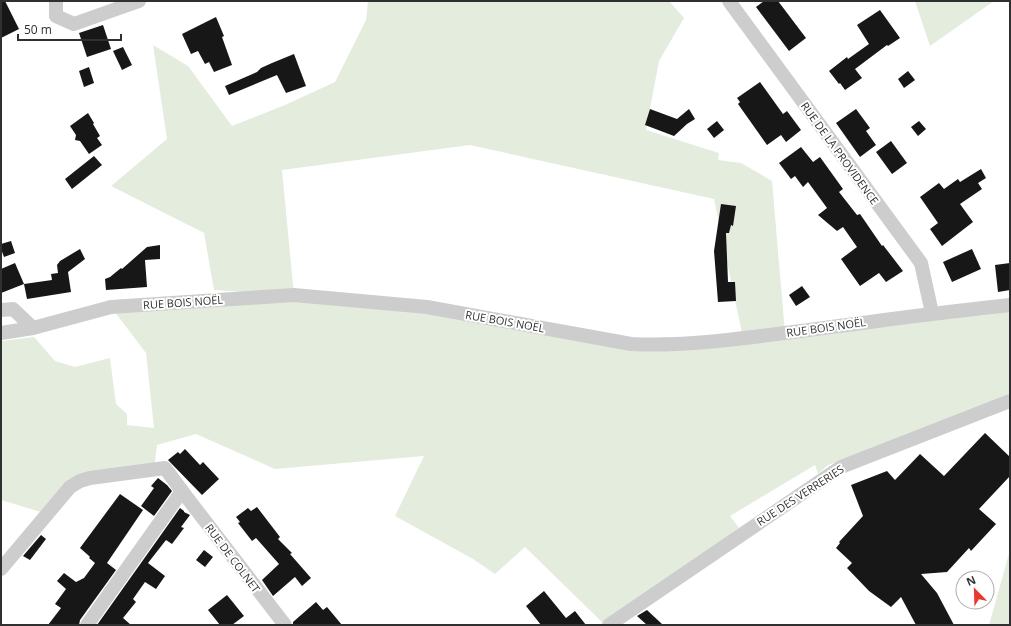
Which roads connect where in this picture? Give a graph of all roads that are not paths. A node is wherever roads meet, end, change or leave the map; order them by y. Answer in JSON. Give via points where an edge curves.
{"nodes":[{"id":1,"x":56,"y":1,"type":"edge"},
{"id":2,"x":139,"y":1,"type":"edge"},
{"id":3,"x":729,"y":1,"type":"edge"},
{"id":4,"x":1010,"y":305,"type":"edge"},
{"id":5,"x":1,"y":310,"type":"edge"},
{"id":6,"x":932,"y":313,"type":"junction"},
{"id":7,"x":33,"y":328,"type":"junction"},
{"id":8,"x":1,"y":333,"type":"edge"},
{"id":9,"x":1010,"y":401,"type":"edge"},
{"id":10,"x":182,"y":490,"type":"junction"},
{"id":11,"x":1,"y":569,"type":"edge"},
{"id":12,"x":87,"y":625,"type":"edge"},
{"id":13,"x":285,"y":625,"type":"edge"},
{"id":14,"x":609,"y":625,"type":"edge"}],
"edges":[{"from":1,"to":2,"type":"street","via":[[56,16],[74,24]]},
{"from":3,"to":6,"type":"street","name":"RUE DE LA PROVIDENCE","via":[[921,263]]},
{"from":4,"to":6,"type":"street","name":"RUE BOIS NOËL"},
{"from":5,"to":7,"type":"street","via":[[13,309]]},
{"from":6,"to":7,"type":"street","name":"RUE BOIS NOËL","via":[[736,339],[652,345],[631,344],[427,307],[294,295],[111,307]]},
{"from":7,"to":8,"type":"street","name":"RUE BOIS NOËL"},
{"from":9,"to":14,"type":"street","name":"RUE DES VERRERIES","via":[[841,466]]},
{"from":10,"to":11,"type":"street","name":"RUE DE COLNET","via":[[164,468],[80,481],[72,486]]},
{"from":10,"to":12,"type":"street"},
{"from":10,"to":13,"type":"street","name":"RUE DE COLNET"}]}
